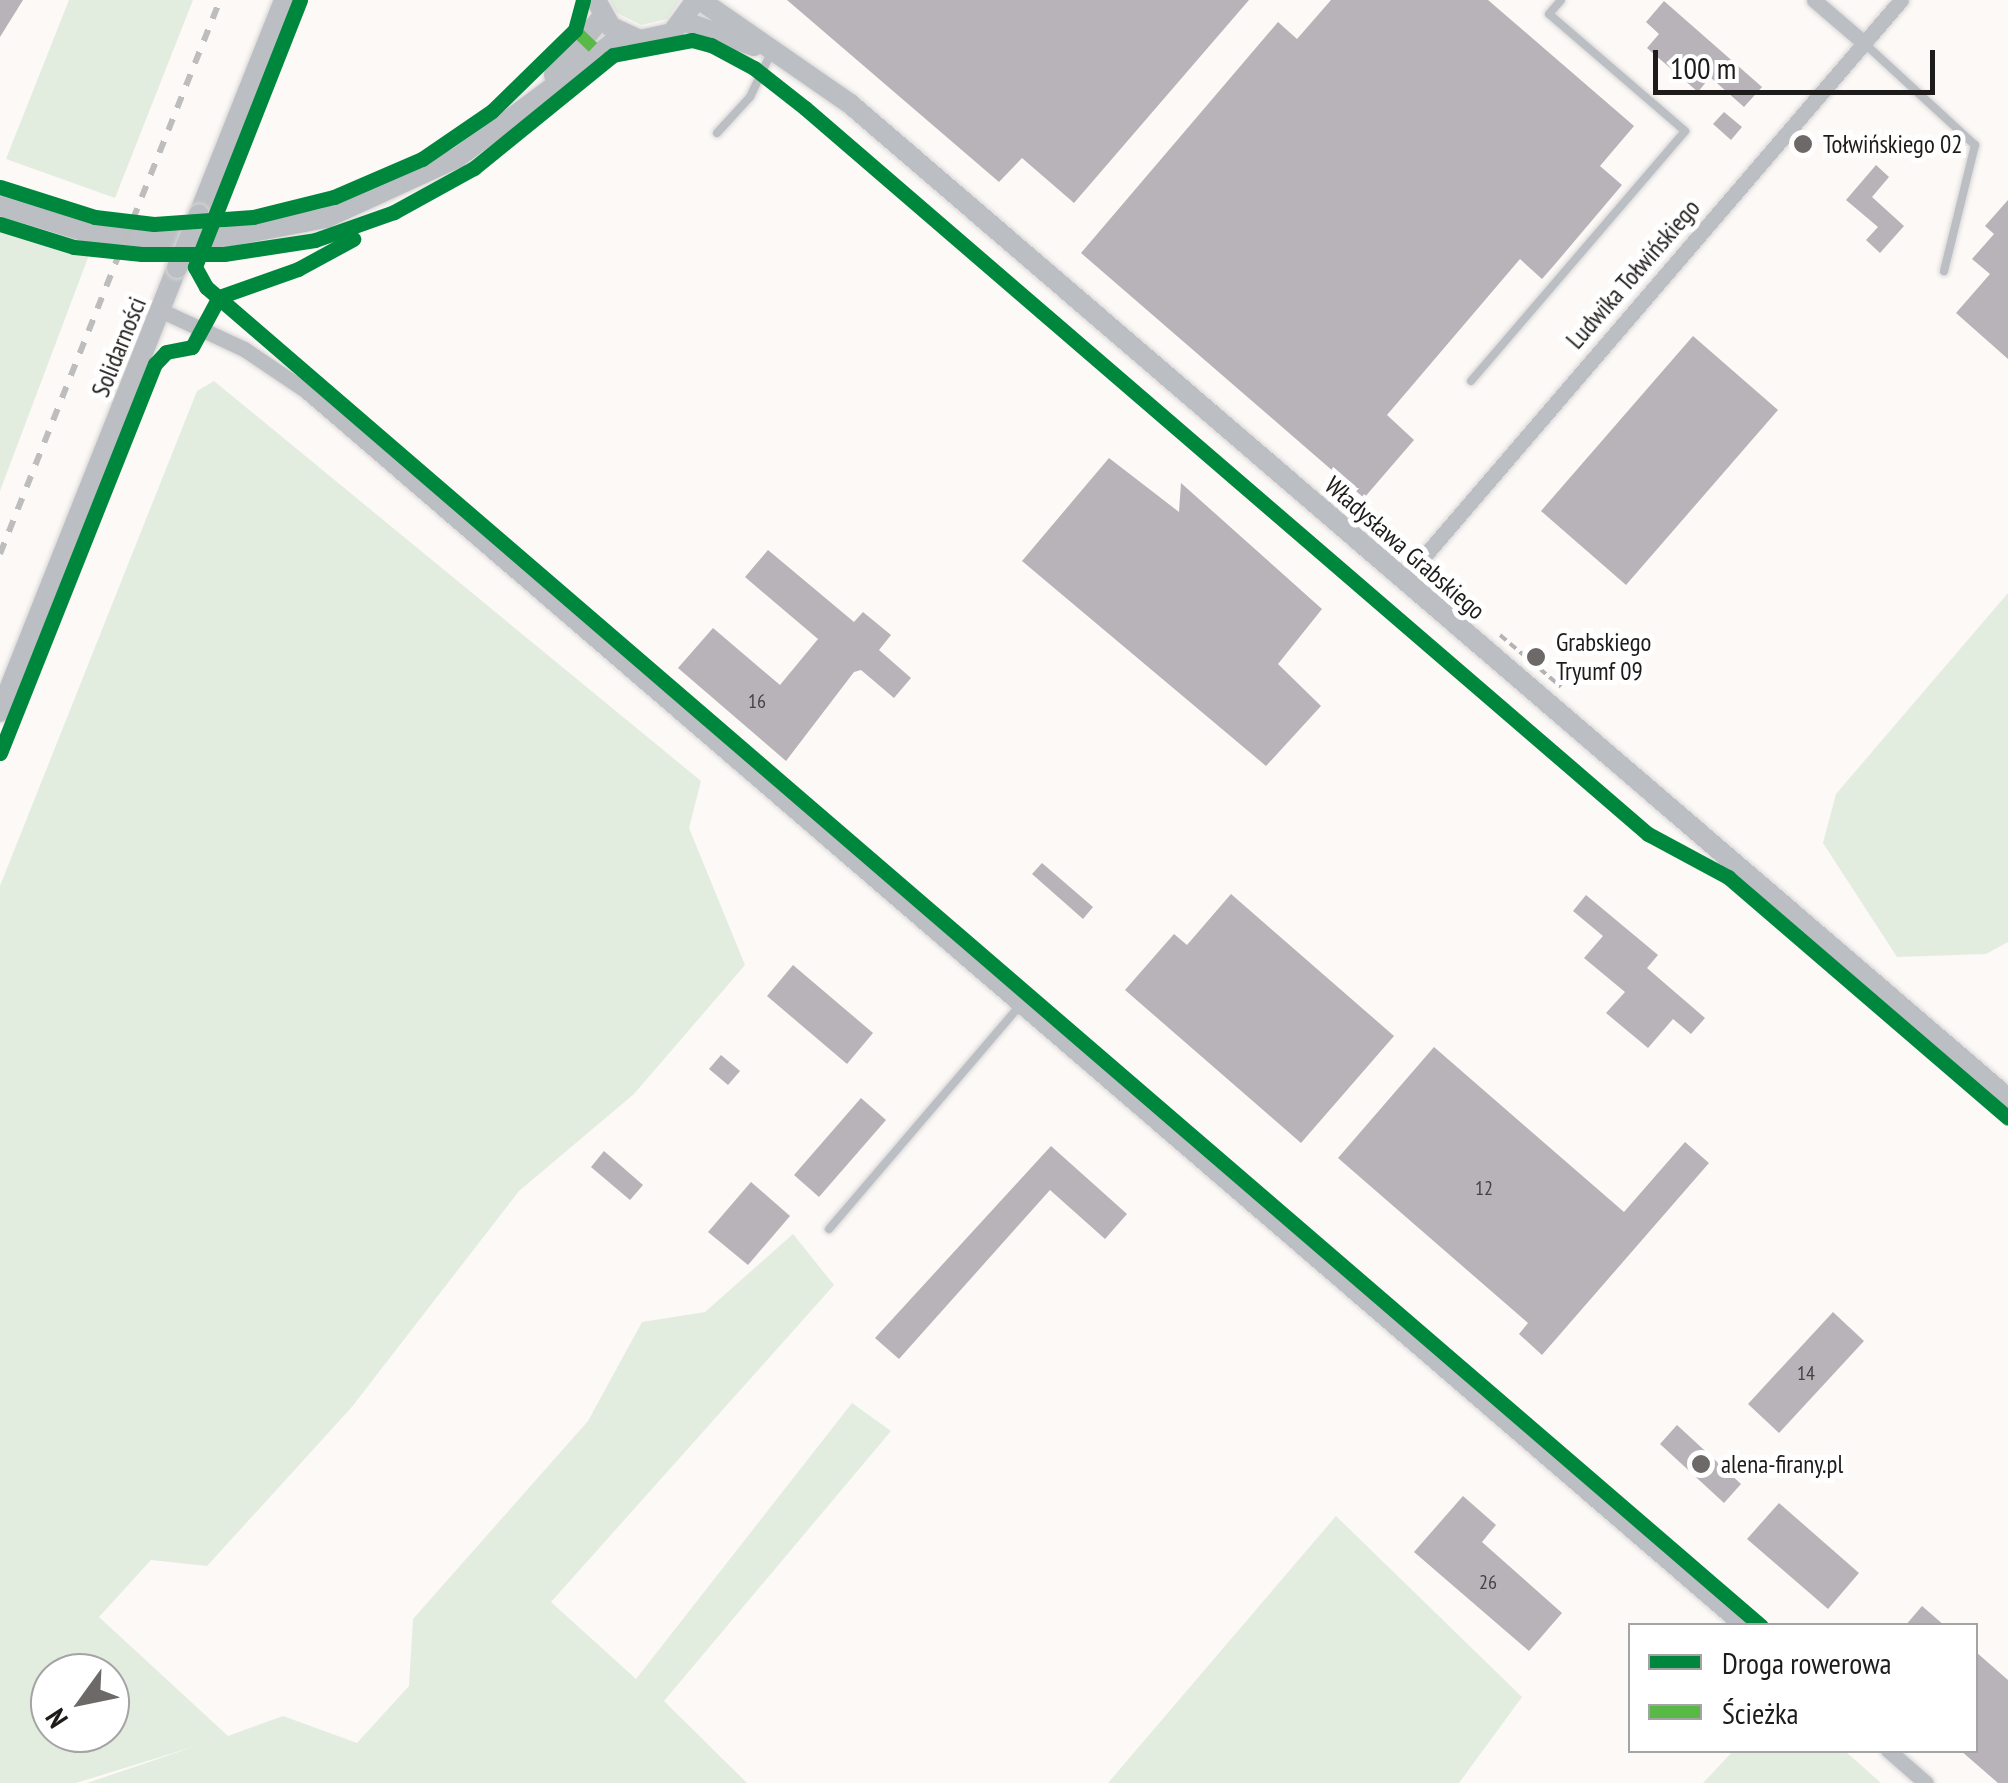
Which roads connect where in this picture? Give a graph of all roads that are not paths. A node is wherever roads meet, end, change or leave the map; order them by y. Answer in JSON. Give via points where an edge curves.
{"nodes":[{"id":1,"x":284,"y":0,"type":"edge"},
{"id":2,"x":698,"y":0,"type":"edge"},
{"id":3,"x":1561,"y":0,"type":"edge"},
{"id":4,"x":1814,"y":0,"type":"edge"},
{"id":5,"x":1900,"y":0,"type":"edge"},
{"id":6,"x":599,"y":8,"type":"edge"},
{"id":7,"x":686,"y":22,"type":"junction"},
{"id":8,"x":623,"y":35,"type":"junction"},
{"id":9,"x":1864,"y":43,"type":"junction"},
{"id":10,"x":766,"y":50,"type":"junction"},
{"id":11,"x":540,"y":92,"type":"junction"},
{"id":12,"x":717,"y":133,"type":"dead end"},
{"id":13,"x":0,"y":206,"type":"edge"},
{"id":14,"x":1944,"y":271,"type":"dead end"},
{"id":15,"x":160,"y":310,"type":"junction"},
{"id":16,"x":1471,"y":381,"type":"dead end"},
{"id":17,"x":1403,"y":580,"type":"junction"},
{"id":18,"x":0,"y":712,"type":"edge"},
{"id":19,"x":1020,"y":1005,"type":"junction"},
{"id":20,"x":2008,"y":1098,"type":"edge"},
{"id":21,"x":829,"y":1229,"type":"dead end"},
{"id":22,"x":1739,"y":1623,"type":"edge"},
{"id":23,"x":1891,"y":1753,"type":"edge"},
{"id":24,"x":1926,"y":1783,"type":"edge"}],
"edges":[{"from":1,"to":15,"type":"street","name":"Solidarności","bridge":true},
{"from":2,"to":7,"type":"street"},
{"from":2,"to":10,"type":"street","name":"Władysława Grabskiego"},
{"from":3,"to":16,"type":"lane","via":[[1549,14],[1684,130]]},
{"from":4,"to":9,"type":"street"},
{"from":5,"to":9,"type":"street","name":"Ludwika Tołwińskiego"},
{"from":6,"to":8,"type":"street"},
{"from":6,"to":11,"type":"street"},
{"from":7,"to":8,"type":"street","via":[[657,39]]},
{"from":7,"to":10,"type":"street","name":"Władysława Grabskiego"},
{"from":8,"to":11,"type":"street"},
{"from":9,"to":14,"type":"lane","via":[[1975,146]]},
{"from":9,"to":17,"type":"street","name":"Ludwika Tołwińskiego"},
{"from":10,"to":12,"type":"lane","via":[[750,96]]},
{"from":10,"to":17,"type":"street","name":"Władysława Grabskiego","via":[[849,103]]},
{"from":11,"to":13,"type":"street","via":[[417,182],[280,230],[140,239],[86,232]]},
{"from":15,"to":18,"type":"street","name":"Solidarności"},
{"from":15,"to":19,"type":"street","via":[[291,379]]},
{"from":17,"to":20,"type":"street","name":"Władysława Grabskiego"},
{"from":19,"to":21,"type":"lane"},
{"from":19,"to":22,"type":"street"},
{"from":23,"to":24,"type":"street"}]}
